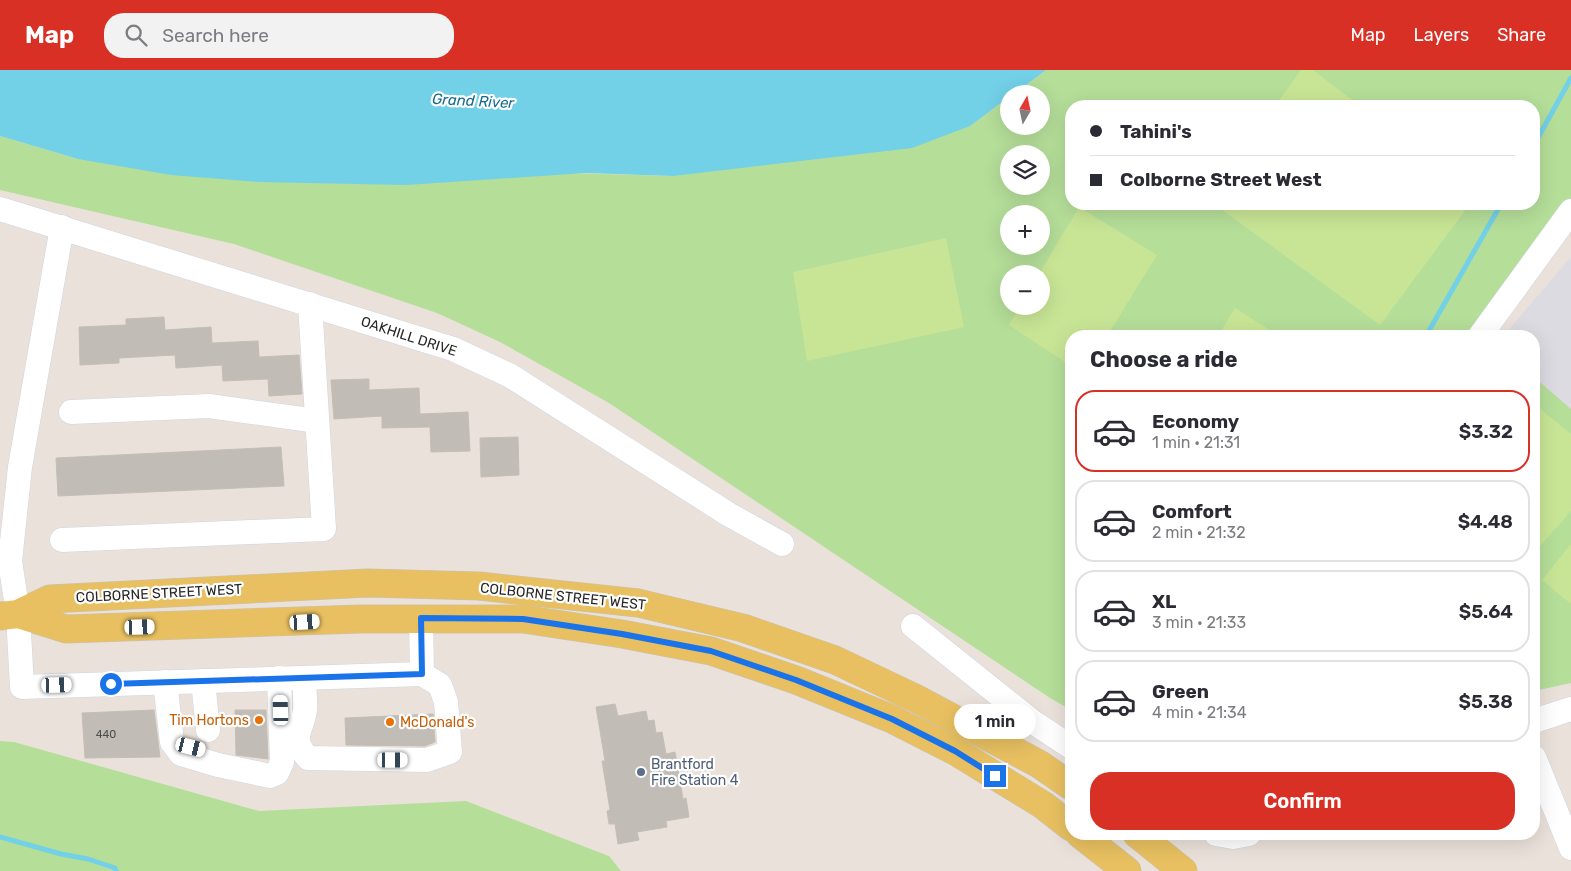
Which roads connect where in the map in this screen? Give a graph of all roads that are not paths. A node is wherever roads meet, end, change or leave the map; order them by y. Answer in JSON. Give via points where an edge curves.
{"nodes":[{"id":1,"x":0,"y":209,"type":"edge"},
{"id":2,"x":1571,"y":211,"type":"edge"},
{"id":3,"x":62,"y":227,"type":"junction"},
{"id":4,"x":310,"y":304,"type":"junction"},
{"id":5,"x":1484,"y":330,"type":"edge"},
{"id":6,"x":72,"y":412,"type":"dead end"},
{"id":7,"x":318,"y":421,"type":"junction"},
{"id":8,"x":62,"y":540,"type":"dead end"},
{"id":9,"x":782,"y":544,"type":"dead end"},
{"id":10,"x":9,"y":615,"type":"edge"},
{"id":11,"x":421,"y":618,"type":"junction"},
{"id":12,"x":913,"y":626,"type":"dead end"},
{"id":13,"x":422,"y":674,"type":"junction"},
{"id":14,"x":279,"y":678,"type":"junction"},
{"id":15,"x":304,"y":678,"type":"junction"},
{"id":16,"x":203,"y":680,"type":"junction"},
{"id":17,"x":165,"y":682,"type":"junction"},
{"id":18,"x":1571,"y":709,"type":"edge"},
{"id":19,"x":1540,"y":719,"type":"edge"},
{"id":20,"x":208,"y":730,"type":"dead end"},
{"id":21,"x":1065,"y":743,"type":"edge"},
{"id":22,"x":1540,"y":772,"type":"edge"},
{"id":23,"x":1065,"y":782,"type":"edge"},
{"id":24,"x":1065,"y":822,"type":"edge"},
{"id":25,"x":1088,"y":840,"type":"edge"},
{"id":26,"x":1144,"y":840,"type":"edge"},
{"id":27,"x":1571,"y":848,"type":"edge"},
{"id":28,"x":1127,"y":871,"type":"edge"},
{"id":29,"x":1183,"y":871,"type":"edge"}],
"edges":[{"from":1,"to":3,"type":"street","name":"OAKHILL DRIVE"},
{"from":2,"to":5,"type":"street"},
{"from":3,"to":4,"type":"street","name":"OAKHILL DRIVE"},
{"from":3,"to":10,"type":"street","via":[[20,468],[10,561]]},
{"from":4,"to":7,"type":"street"},
{"from":4,"to":9,"type":"street","name":"OAKHILL DRIVE","via":[[453,349],[509,375],[728,514]]},
{"from":6,"to":7,"type":"street","via":[[209,406]]},
{"from":7,"to":8,"type":"street","via":[[324,529]]},
{"from":10,"to":11,"type":"main road","name":"COLBORNE STREET WEST","via":[[66,629]]},
{"from":10,"to":17,"type":"street","via":[[22,686]]},
{"from":10,"to":23,"type":"main road","name":"COLBORNE STREET WEST","via":[[50,598],[368,583],[479,586],[638,603],[743,628],[835,660],[1022,754]]},
{"from":11,"to":13,"type":"street"},
{"from":11,"to":24,"type":"main road","name":"COLBORNE STREET WEST","via":[[523,619],[711,651],[892,719],[955,751]]},
{"from":12,"to":21,"type":"street","via":[[1033,722]]},
{"from":13,"to":15,"type":"street"},
{"from":13,"to":15,"type":"street","via":[[440,685],[446,702],[450,752],[427,760],[308,758],[299,748],[298,729],[305,711]]},
{"from":14,"to":15,"type":"street"},
{"from":14,"to":16,"type":"street"},
{"from":14,"to":17,"type":"street","via":[[282,766],[270,776],[181,754],[172,742]]},
{"from":16,"to":17,"type":"street"},
{"from":16,"to":20,"type":"street"},
{"from":18,"to":19,"type":"street"},
{"from":22,"to":27,"type":"street"},
{"from":25,"to":28,"type":"main road"},
{"from":26,"to":29,"type":"main road"}]}
